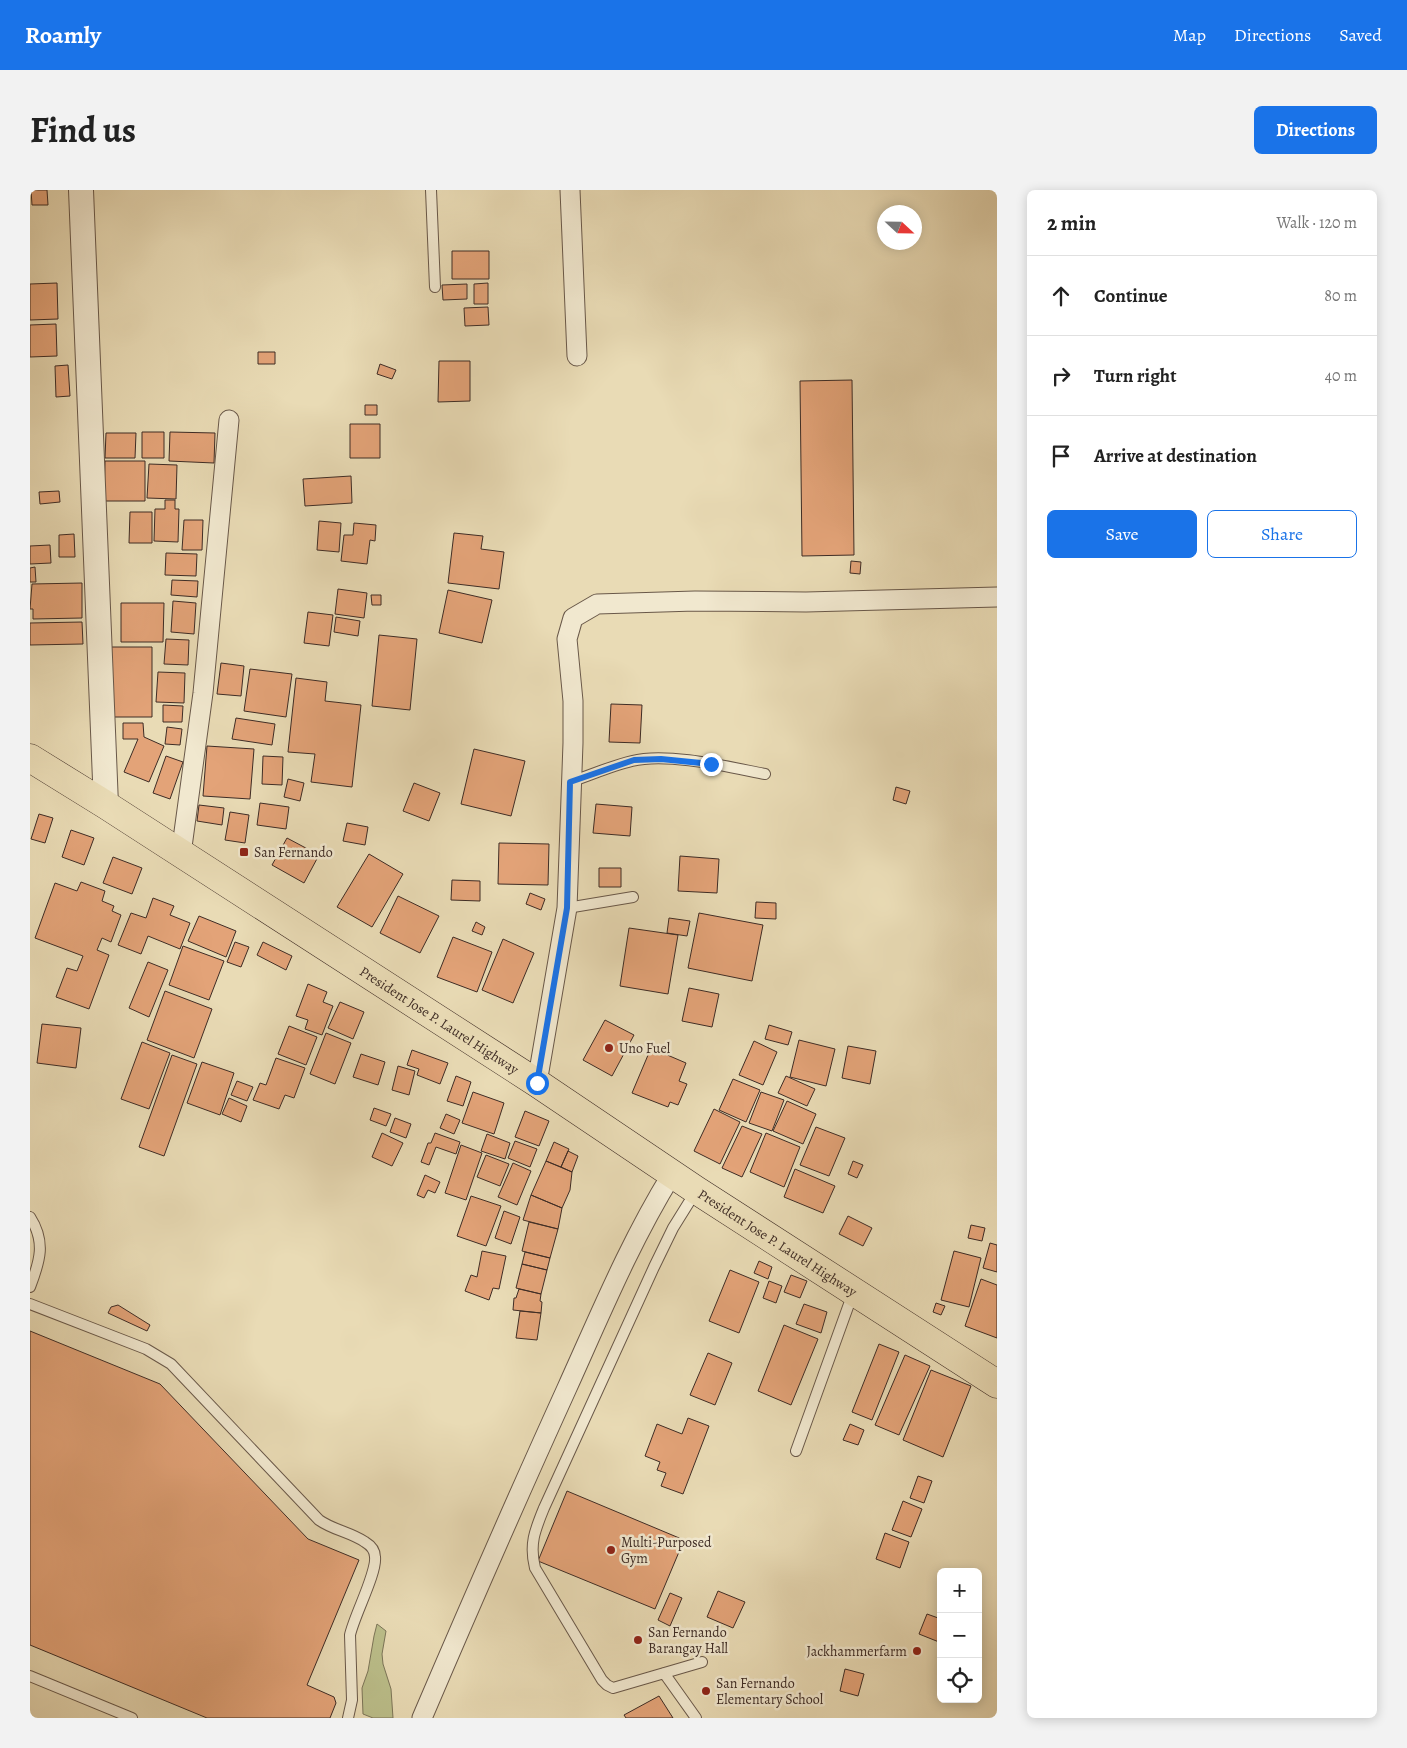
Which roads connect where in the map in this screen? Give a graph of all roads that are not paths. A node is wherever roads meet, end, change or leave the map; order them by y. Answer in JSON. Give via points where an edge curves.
{"nodes":[{"id":1,"x":80,"y":190,"type":"edge"},
{"id":2,"x":430,"y":190,"type":"edge"},
{"id":3,"x":570,"y":190,"type":"edge"},
{"id":4,"x":435,"y":287,"type":"dead end"},
{"id":5,"x":577,"y":356,"type":"dead end"},
{"id":6,"x":229,"y":420,"type":"dead end"},
{"id":7,"x":997,"y":597,"type":"edge"},
{"id":8,"x":30,"y":758,"type":"edge"},
{"id":9,"x":765,"y":774,"type":"dead end"},
{"id":10,"x":570,"y":782,"type":"junction"},
{"id":11,"x":106,"y":805,"type":"junction"},
{"id":12,"x":181,"y":854,"type":"junction"},
{"id":13,"x":633,"y":897,"type":"dead end"},
{"id":14,"x":567,"y":908,"type":"junction"},
{"id":15,"x":537,"y":1083,"type":"junction"},
{"id":16,"x":672,"y":1174,"type":"junction"},
{"id":17,"x":696,"y":1190,"type":"junction"},
{"id":18,"x":30,"y":1217,"type":"edge"},
{"id":19,"x":30,"y":1287,"type":"edge"},
{"id":20,"x":853,"y":1292,"type":"junction"},
{"id":21,"x":30,"y":1304,"type":"edge"},
{"id":22,"x":997,"y":1384,"type":"edge"},
{"id":23,"x":796,"y":1451,"type":"dead end"},
{"id":24,"x":702,"y":1662,"type":"dead end"},
{"id":25,"x":664,"y":1672,"type":"junction"},
{"id":26,"x":30,"y":1676,"type":"edge"},
{"id":27,"x":132,"y":1718,"type":"edge"},
{"id":28,"x":348,"y":1718,"type":"edge"},
{"id":29,"x":422,"y":1718,"type":"edge"},
{"id":30,"x":696,"y":1718,"type":"edge"}],
"edges":[{"from":1,"to":11,"type":"street"},
{"from":2,"to":4,"type":"lane"},
{"from":3,"to":5,"type":"street"},
{"from":6,"to":12,"type":"street","via":[[203,693]]},
{"from":7,"to":10,"type":"street","via":[[597,604],[573,618],[567,639],[573,700]]},
{"from":8,"to":11,"type":"highway","name":"President Jose P. Laurel Highway"},
{"from":9,"to":10,"type":"lane","via":[[711,764],[634,760]]},
{"from":10,"to":14,"type":"street"},
{"from":11,"to":12,"type":"highway","name":"President Jose P. Laurel Highway"},
{"from":12,"to":15,"type":"highway","name":"President Jose P. Laurel Highway"},
{"from":13,"to":14,"type":"lane"},
{"from":14,"to":15,"type":"street"},
{"from":15,"to":16,"type":"highway","name":"President Jose P. Laurel Highway"},
{"from":16,"to":17,"type":"highway","name":"President Jose P. Laurel Highway"},
{"from":16,"to":29,"type":"street","via":[[624,1260]]},
{"from":17,"to":20,"type":"highway","name":"President Jose P. Laurel Highway"},
{"from":17,"to":25,"type":"lane","via":[[654,1267],[544,1508],[531,1547],[535,1568],[607,1685],[613,1688]]},
{"from":18,"to":19,"type":"lane","via":[[36,1226],[41,1249]]},
{"from":20,"to":22,"type":"highway","name":"President Jose P. Laurel Highway"},
{"from":20,"to":23,"type":"lane"},
{"from":21,"to":28,"type":"lane","via":[[163,1358],[319,1520],[360,1539],[373,1549],[374,1569],[350,1635],[352,1700]]},
{"from":24,"to":25,"type":"lane"},
{"from":25,"to":30,"type":"lane"},
{"from":26,"to":27,"type":"lane"}]}
